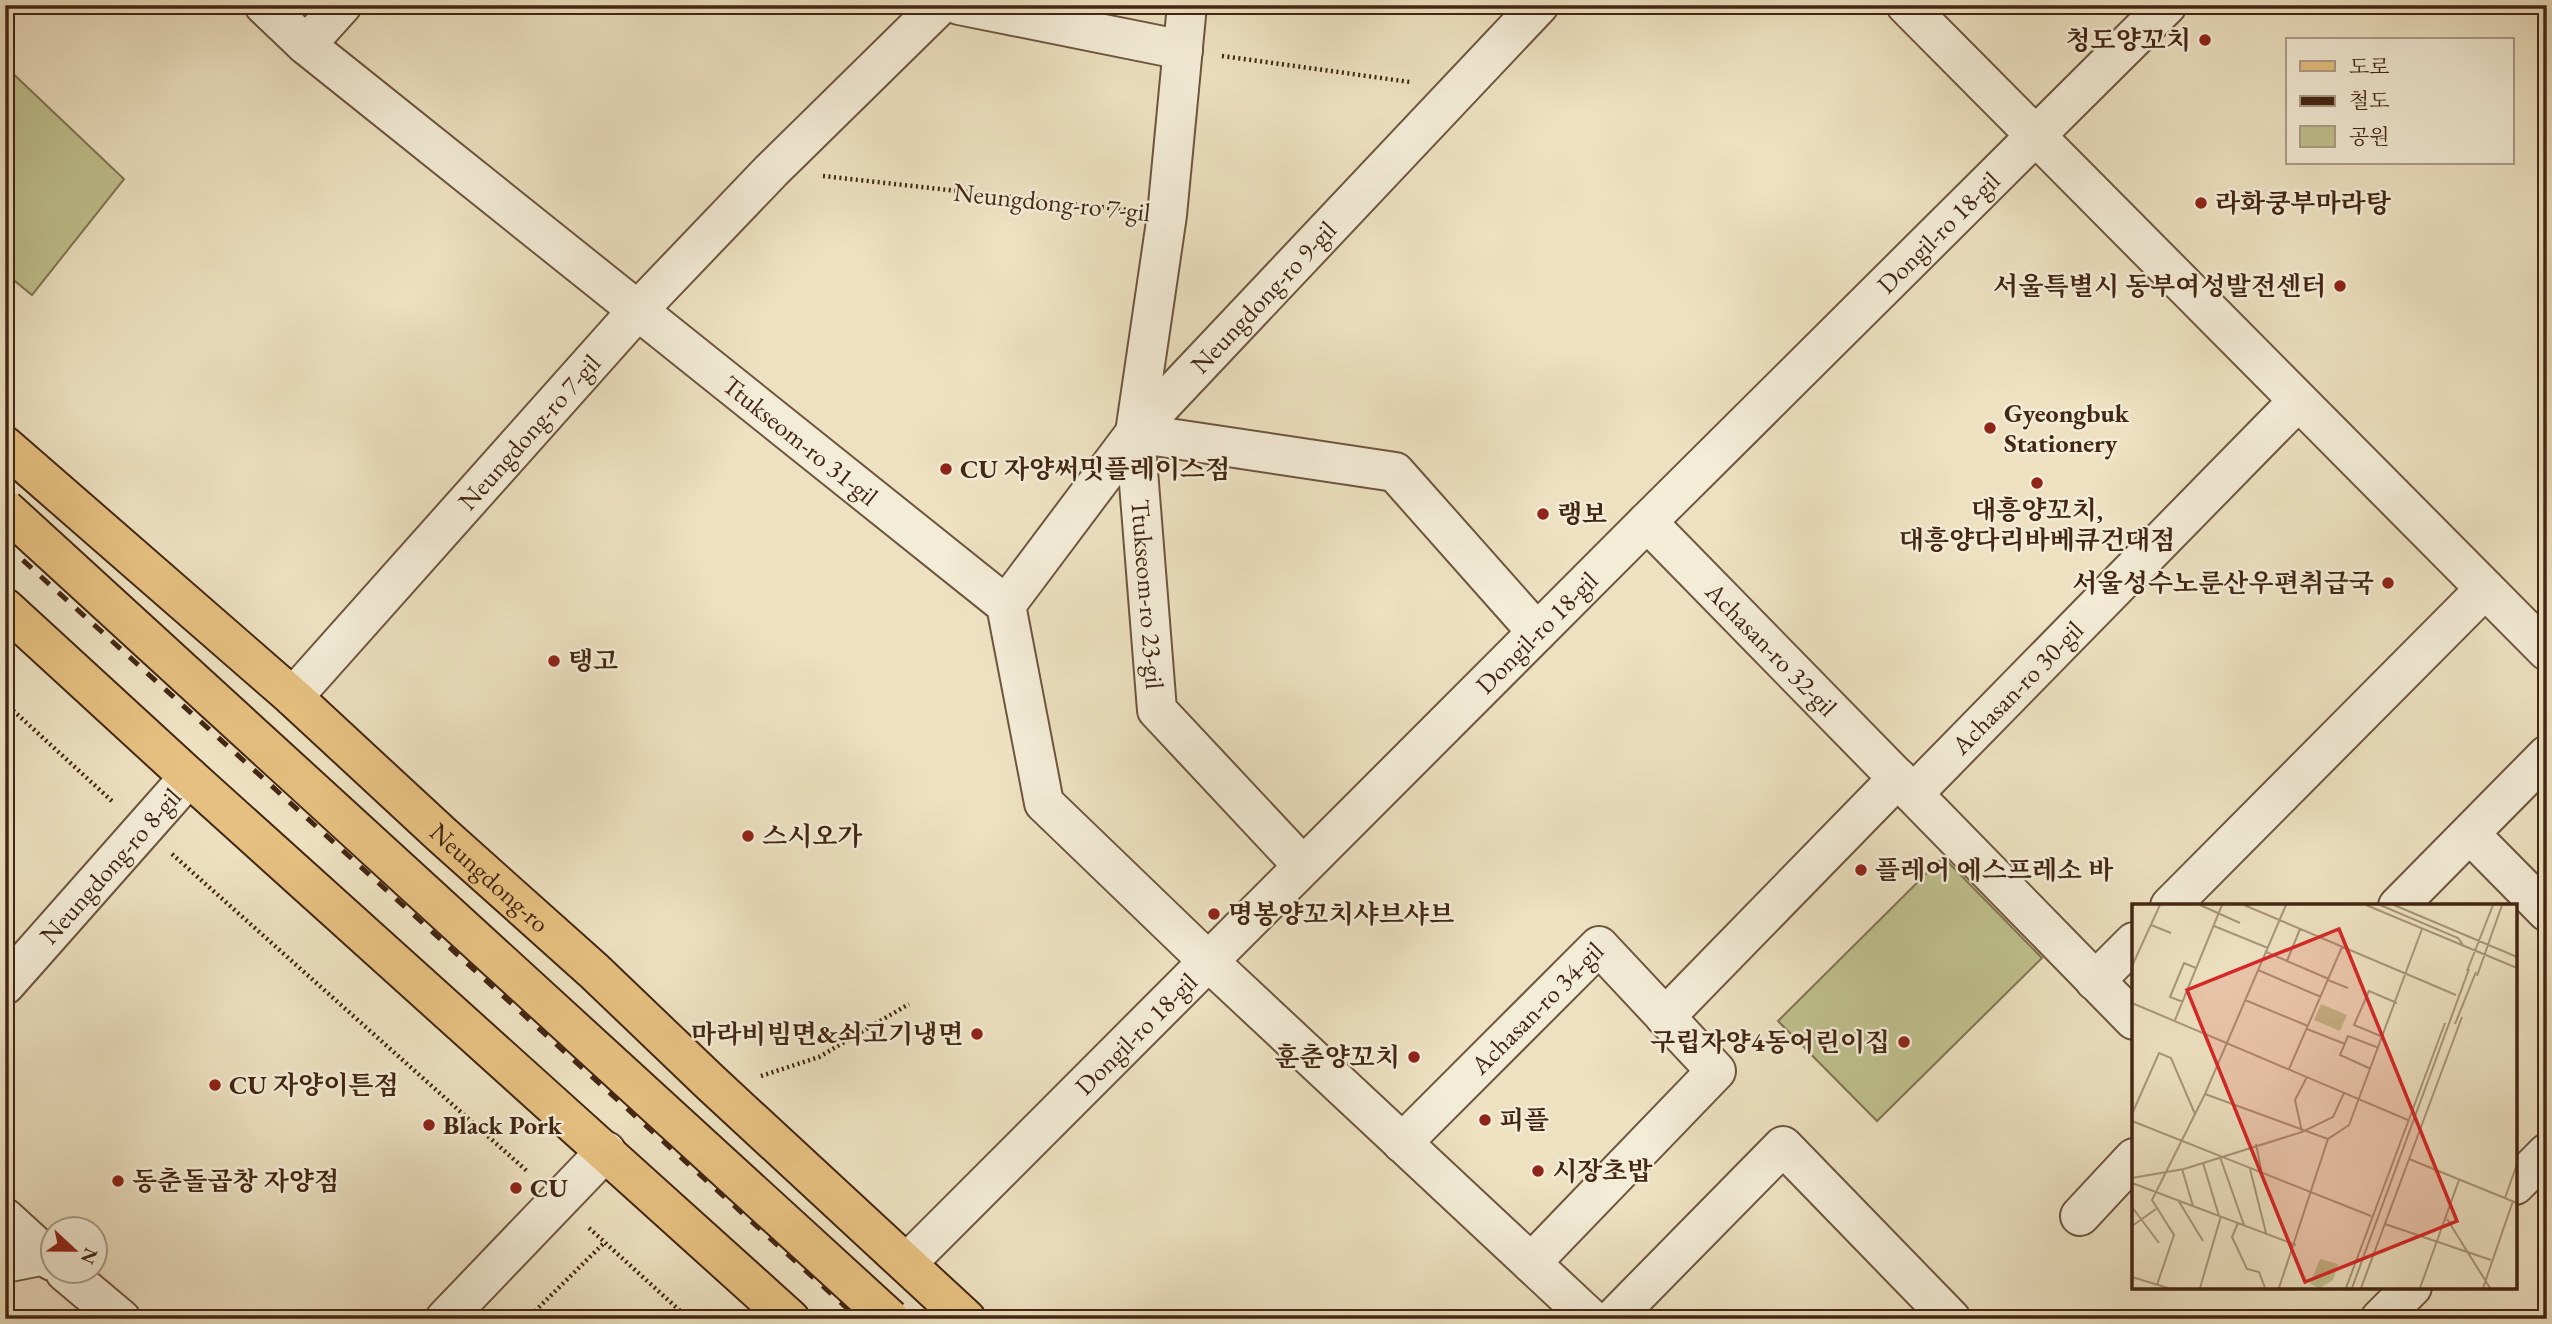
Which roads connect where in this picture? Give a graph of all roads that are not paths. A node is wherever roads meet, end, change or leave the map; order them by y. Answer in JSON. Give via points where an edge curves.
{"nodes":[{"id":1,"x":264,"y":5,"type":"edge"},
{"id":2,"x":342,"y":5,"type":"edge"},
{"id":3,"x":940,"y":5,"type":"edge"},
{"id":4,"x":959,"y":5,"type":"edge"},
{"id":5,"x":1187,"y":5,"type":"edge"},
{"id":6,"x":1539,"y":5,"type":"edge"},
{"id":7,"x":1906,"y":5,"type":"edge"},
{"id":8,"x":2167,"y":5,"type":"edge"},
{"id":9,"x":306,"y":45,"type":"junction"},
{"id":10,"x":1183,"y":50,"type":"junction"},
{"id":11,"x":2034,"y":136,"type":"junction"},
{"id":12,"x":638,"y":310,"type":"junction"},
{"id":13,"x":2298,"y":401,"type":"junction"},
{"id":14,"x":1135,"y":433,"type":"junction"},
{"id":15,"x":5,"y":446,"type":"edge"},
{"id":16,"x":5,"y":509,"type":"edge"},
{"id":17,"x":1647,"y":522,"type":"junction"},
{"id":18,"x":5,"y":543,"type":"edge"},
{"id":19,"x":2485,"y":589,"type":"junction"},
{"id":20,"x":1006,"y":605,"type":"junction"},
{"id":21,"x":5,"y":608,"type":"edge"},
{"id":22,"x":1537,"y":632,"type":"junction"},
{"id":23,"x":2547,"y":651,"type":"edge"},
{"id":24,"x":293,"y":696,"type":"junction"},
{"id":25,"x":2547,"y":755,"type":"edge"},
{"id":26,"x":188,"y":777,"type":"junction"},
{"id":27,"x":1905,"y":786,"type":"junction"},
{"id":28,"x":2470,"y":834,"type":"junction"},
{"id":29,"x":1303,"y":866,"type":"junction"},
{"id":30,"x":2172,"y":904,"type":"edge"},
{"id":31,"x":2400,"y":904,"type":"edge"},
{"id":32,"x":2547,"y":912,"type":"edge"},
{"id":33,"x":2132,"y":944,"type":"edge"},
{"id":34,"x":1208,"y":961,"type":"junction"},
{"id":35,"x":2095,"y":981,"type":"junction"},
{"id":36,"x":5,"y":985,"type":"edge"},
{"id":37,"x":1665,"y":1017,"type":"junction"},
{"id":38,"x":2132,"y":1018,"type":"edge"},
{"id":39,"x":1402,"y":1143,"type":"junction"},
{"id":40,"x":606,"y":1151,"type":"junction"},
{"id":41,"x":2547,"y":1153,"type":"edge"},
{"id":42,"x":2132,"y":1160,"type":"edge"},
{"id":43,"x":2517,"y":1183,"type":"edge"},
{"id":44,"x":2080,"y":1216,"type":"dead end"},
{"id":45,"x":5,"y":1218,"type":"edge"},
{"id":46,"x":38,"y":1248,"type":"edge"},
{"id":47,"x":38,"y":1262,"type":"edge"},
{"id":48,"x":5,"y":1263,"type":"edge"},
{"id":49,"x":907,"y":1263,"type":"junction"},
{"id":50,"x":1531,"y":1263,"type":"junction"},
{"id":51,"x":82,"y":1286,"type":"edge"},
{"id":52,"x":121,"y":1319,"type":"edge"},
{"id":53,"x":445,"y":1319,"type":"edge"},
{"id":54,"x":790,"y":1319,"type":"edge"},
{"id":55,"x":856,"y":1319,"type":"edge"},
{"id":56,"x":890,"y":1319,"type":"edge"},
{"id":57,"x":967,"y":1319,"type":"edge"},
{"id":58,"x":1591,"y":1319,"type":"edge"},
{"id":59,"x":1613,"y":1319,"type":"edge"},
{"id":60,"x":1951,"y":1319,"type":"edge"}],
"edges":[{"from":1,"to":9,"type":"street","name":"Ttukseom-ro 31-gil"},
{"from":2,"to":9,"type":"street"},
{"from":3,"to":12,"type":"street","name":"Neungdong-ro 7-gil","via":[[771,170]]},
{"from":4,"to":10,"type":"street"},
{"from":5,"to":10,"type":"street","name":"Ttukseom-ro 23-gil"},
{"from":6,"to":14,"type":"street","name":"Neungdong-ro 9-gil"},
{"from":7,"to":11,"type":"street"},
{"from":8,"to":11,"type":"street","name":"Dongil-ro 18-gil"},
{"from":9,"to":12,"type":"street","name":"Ttukseom-ro 31-gil"},
{"from":10,"to":14,"type":"street","name":"Ttukseom-ro 23-gil","via":[[1167,215]]},
{"from":11,"to":13,"type":"street"},
{"from":11,"to":17,"type":"street","name":"Dongil-ro 18-gil"},
{"from":12,"to":20,"type":"street","name":"Ttukseom-ro 31-gil"},
{"from":12,"to":24,"type":"street","name":"Neungdong-ro 7-gil"},
{"from":13,"to":19,"type":"street"},
{"from":13,"to":27,"type":"street","name":"Achasan-ro 30-gil"},
{"from":14,"to":20,"type":"street","name":"Neungdong-ro 9-gil"},
{"from":14,"to":22,"type":"street","via":[[1395,472]]},
{"from":14,"to":29,"type":"street","name":"Ttukseom-ro 23-gil","via":[[1157,710]]},
{"from":15,"to":24,"type":"main road","name":"Neungdong-ro"},
{"from":16,"to":56,"type":"main road","bridge":true},
{"from":17,"to":22,"type":"street","name":"Dongil-ro 18-gil"},
{"from":17,"to":27,"type":"street","name":"Achasan-ro 32-gil"},
{"from":18,"to":55,"type":"main road"},
{"from":19,"to":23,"type":"street"},
{"from":19,"to":30,"type":"street"},
{"from":20,"to":34,"type":"street","via":[[1044,803]]},
{"from":21,"to":26,"type":"main road"},
{"from":22,"to":29,"type":"street","name":"Dongil-ro 18-gil"},
{"from":24,"to":49,"type":"main road","name":"Neungdong-ro"},
{"from":25,"to":28,"type":"street"},
{"from":26,"to":36,"type":"street","name":"Neungdong-ro 8-gil"},
{"from":26,"to":40,"type":"main road"},
{"from":27,"to":35,"type":"street","name":"Achasan-ro 32-gil"},
{"from":27,"to":37,"type":"street"},
{"from":28,"to":31,"type":"street"},
{"from":28,"to":32,"type":"street"},
{"from":29,"to":34,"type":"street","name":"Dongil-ro 18-gil"},
{"from":33,"to":35,"type":"street"},
{"from":34,"to":39,"type":"street"},
{"from":34,"to":49,"type":"street","name":"Dongil-ro 18-gil"},
{"from":35,"to":38,"type":"street","name":"Achasan-ro 32-gil"},
{"from":37,"to":39,"type":"street","name":"Achasan-ro 34-gil","via":[[1599,946]]},
{"from":37,"to":50,"type":"street","name":"Achasan-ro 34-gil","via":[[1716,1071]]},
{"from":39,"to":50,"type":"street"},
{"from":40,"to":53,"type":"street"},
{"from":40,"to":54,"type":"main road"},
{"from":41,"to":43,"type":"street"},
{"from":42,"to":44,"type":"street"},
{"from":45,"to":46,"type":"street"},
{"from":47,"to":48,"type":"street"},
{"from":49,"to":57,"type":"main road","name":"Neungdong-ro"},
{"from":50,"to":58,"type":"street"},
{"from":51,"to":52,"type":"street"},
{"from":59,"to":60,"type":"street","via":[[1783,1146]]}]}
